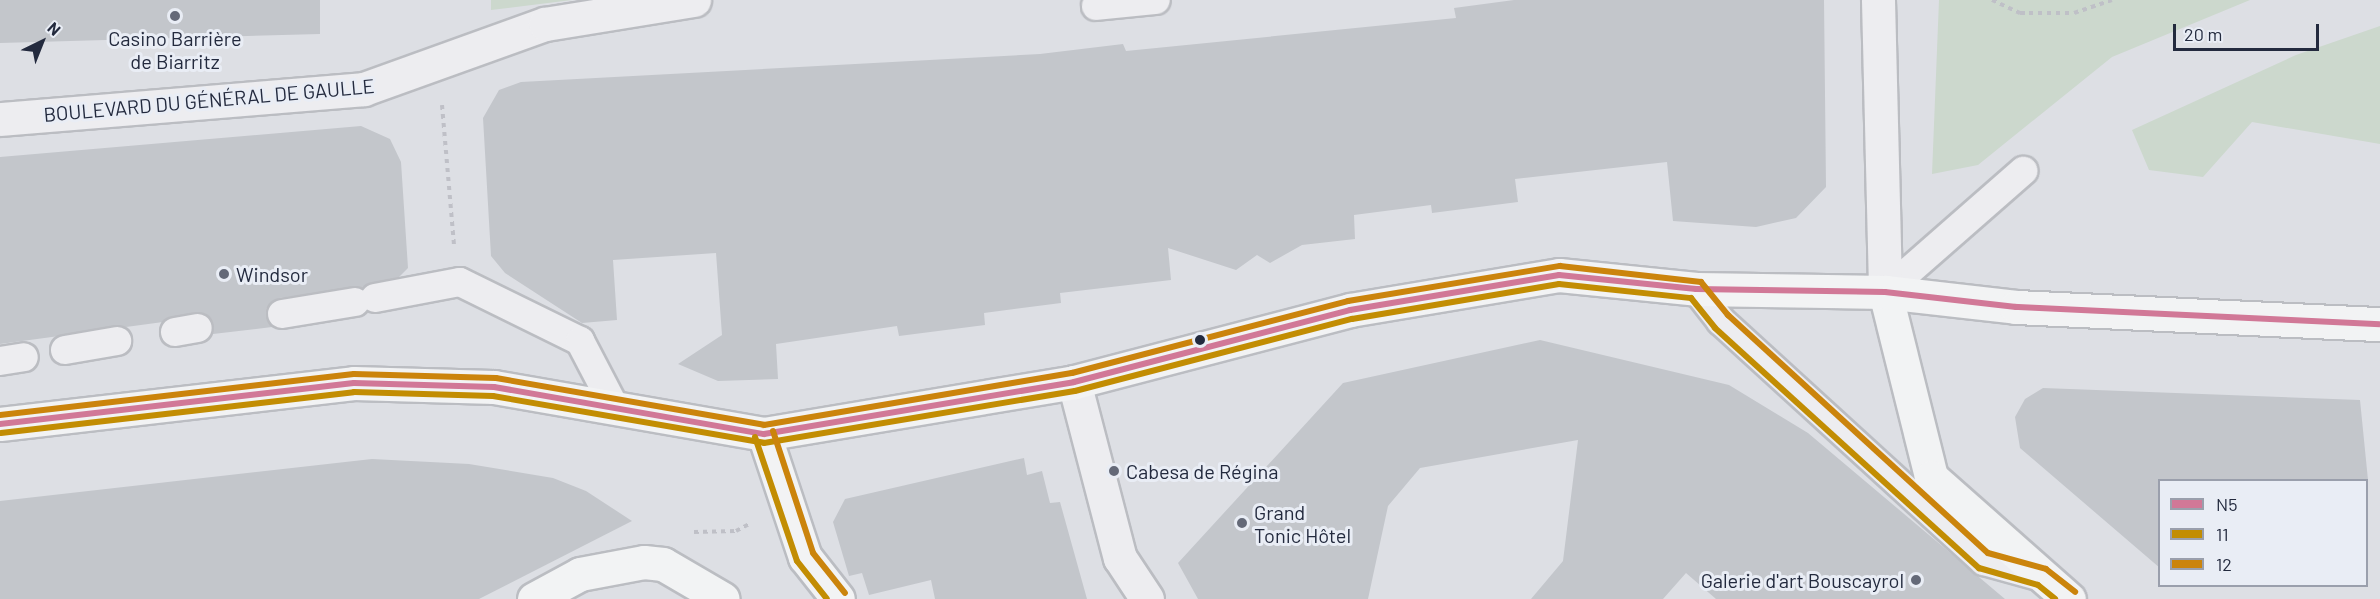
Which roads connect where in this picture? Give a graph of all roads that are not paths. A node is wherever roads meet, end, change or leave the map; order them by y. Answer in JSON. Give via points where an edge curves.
{"nodes":[{"id":1,"x":694,"y":0,"type":"edge"},
{"id":2,"x":1156,"y":0,"type":"edge"},
{"id":3,"x":1878,"y":0,"type":"edge"},
{"id":4,"x":1096,"y":6,"type":"dead end"},
{"id":5,"x":0,"y":119,"type":"edge"},
{"id":6,"x":2023,"y":171,"type":"dead end"},
{"id":7,"x":1696,"y":289,"type":"junction"},
{"id":8,"x":1885,"y":292,"type":"junction"},
{"id":9,"x":282,"y":314,"type":"dead end"},
{"id":10,"x":2380,"y":324,"type":"edge"},
{"id":11,"x":117,"y":341,"type":"dead end"},
{"id":12,"x":65,"y":351,"type":"dead end"},
{"id":13,"x":1074,"y":382,"type":"junction"},
{"id":14,"x":615,"y":408,"type":"junction"},
{"id":15,"x":0,"y":424,"type":"edge"},
{"id":16,"x":764,"y":434,"type":"junction"},
{"id":17,"x":2042,"y":577,"type":"junction"},
{"id":18,"x":534,"y":599,"type":"edge"},
{"id":19,"x":723,"y":599,"type":"edge"},
{"id":20,"x":838,"y":599,"type":"edge"},
{"id":21,"x":1147,"y":599,"type":"edge"},
{"id":22,"x":2070,"y":599,"type":"edge"}],
"edges":[{"from":1,"to":5,"type":"street","name":"BOULEVARD DU GÉNÉRAL DE GAULLE","via":[[545,24],[364,89]]},
{"from":2,"to":4,"type":"lane"},
{"from":3,"to":8,"type":"street"},
{"from":6,"to":8,"type":"lane"},
{"from":7,"to":8,"type":"main road"},
{"from":7,"to":13,"type":"main road","via":[[1559,275],[1444,291]]},
{"from":7,"to":17,"type":"lane","via":[[1720,321],[1984,561]]},
{"from":8,"to":10,"type":"main road","via":[[2016,308]]},
{"from":8,"to":17,"type":"main road","via":[[1931,477]]},
{"from":9,"to":14,"type":"lane","via":[[460,282],[580,341]]},
{"from":11,"to":12,"type":"lane"},
{"from":13,"to":16,"type":"main road"},
{"from":13,"to":21,"type":"street","via":[[1120,558]]},
{"from":14,"to":15,"type":"main road","via":[[494,387],[354,383]]},
{"from":14,"to":16,"type":"main road"},
{"from":16,"to":20,"type":"main road","via":[[805,556]]},
{"from":17,"to":22,"type":"main road"},
{"from":18,"to":19,"type":"main road","via":[[580,574],[644,562],[663,564]]}]}
